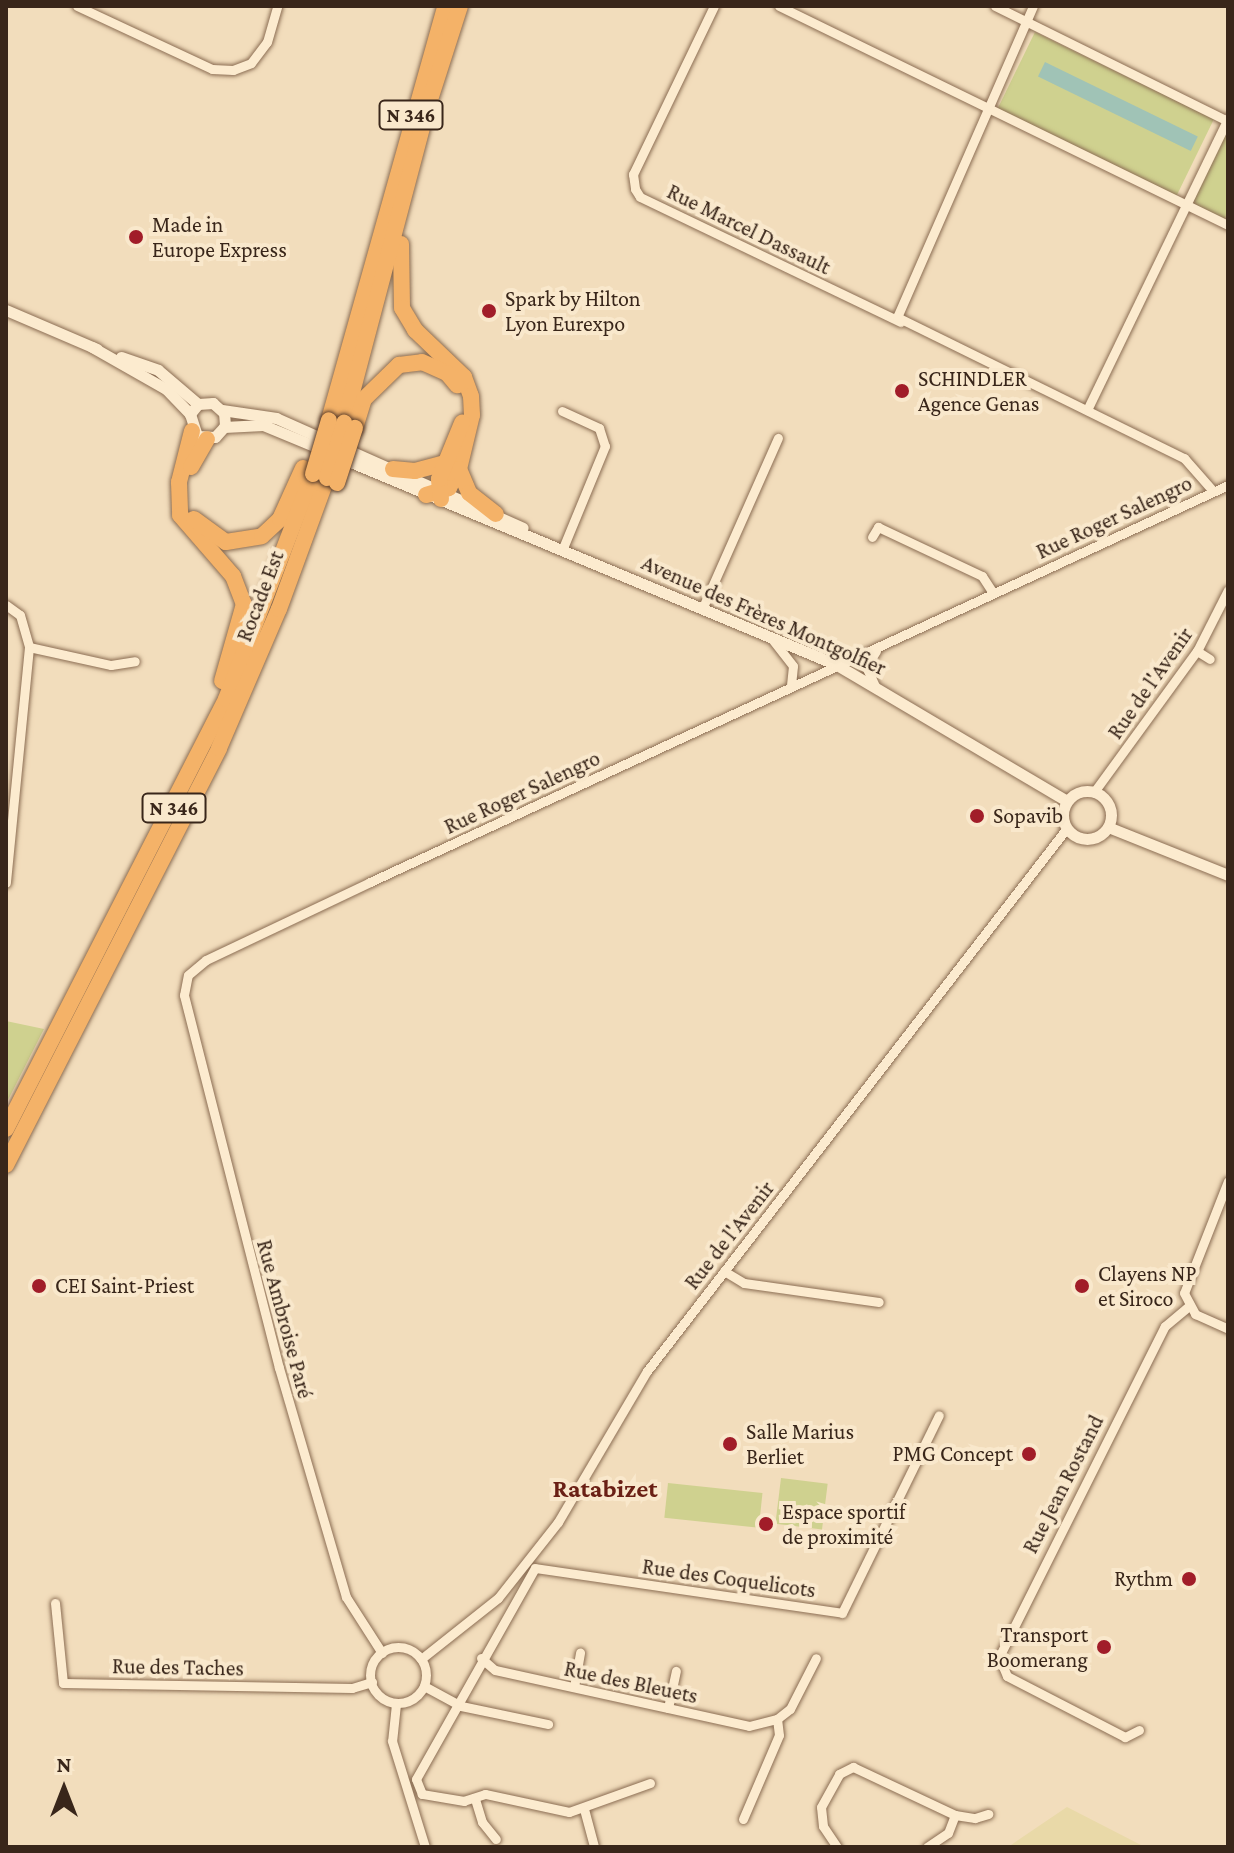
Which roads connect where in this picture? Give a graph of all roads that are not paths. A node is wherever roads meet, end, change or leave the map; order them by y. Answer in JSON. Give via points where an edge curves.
{"nodes":[{"id":1,"x":77,"y":6,"type":"edge"},
{"id":2,"x":277,"y":6,"type":"edge"},
{"id":3,"x":445,"y":6,"type":"edge"},
{"id":4,"x":460,"y":6,"type":"edge"},
{"id":5,"x":714,"y":6,"type":"edge"},
{"id":6,"x":779,"y":6,"type":"edge"},
{"id":7,"x":995,"y":6,"type":"edge"},
{"id":8,"x":1033,"y":6,"type":"edge"},
{"id":9,"x":1026,"y":21,"type":"junction"},
{"id":10,"x":990,"y":108,"type":"junction"},
{"id":11,"x":1228,"y":120,"type":"edge"},
{"id":12,"x":402,"y":203,"type":"junction"},
{"id":13,"x":1187,"y":206,"type":"junction"},
{"id":14,"x":1228,"y":225,"type":"edge"},
{"id":15,"x":6,"y":310,"type":"edge"},
{"id":16,"x":903,"y":323,"type":"junction"},
{"id":17,"x":92,"y":347,"type":"junction"},
{"id":18,"x":198,"y":404,"type":"junction"},
{"id":19,"x":222,"y":410,"type":"junction"},
{"id":20,"x":1087,"y":410,"type":"junction"},
{"id":21,"x":562,"y":411,"type":"dead end"},
{"id":22,"x":337,"y":422,"type":"junction"},
{"id":23,"x":224,"y":427,"type":"junction"},
{"id":24,"x":196,"y":428,"type":"junction"},
{"id":25,"x":778,"y":438,"type":"dead end"},
{"id":26,"x":451,"y":466,"type":"junction"},
{"id":27,"x":393,"y":469,"type":"junction"},
{"id":28,"x":320,"y":476,"type":"junction"},
{"id":29,"x":1228,"y":485,"type":"edge"},
{"id":30,"x":1213,"y":491,"type":"junction"},
{"id":31,"x":436,"y":496,"type":"junction"},
{"id":32,"x":496,"y":514,"type":"junction"},
{"id":33,"x":872,"y":537,"type":"dead end"},
{"id":34,"x":563,"y":548,"type":"junction"},
{"id":35,"x":1228,"y":590,"type":"edge"},
{"id":36,"x":993,"y":593,"type":"junction"},
{"id":37,"x":6,"y":605,"type":"edge"},
{"id":38,"x":703,"y":607,"type":"junction"},
{"id":39,"x":767,"y":634,"type":"junction"},
{"id":40,"x":885,"y":644,"type":"junction"},
{"id":41,"x":29,"y":647,"type":"junction"},
{"id":42,"x":1197,"y":651,"type":"junction"},
{"id":43,"x":1210,"y":659,"type":"dead end"},
{"id":44,"x":135,"y":661,"type":"dead end"},
{"id":45,"x":837,"y":665,"type":"junction"},
{"id":46,"x":791,"y":686,"type":"junction"},
{"id":47,"x":875,"y":686,"type":"junction"},
{"id":48,"x":1094,"y":792,"type":"junction"},
{"id":49,"x":180,"y":795,"type":"junction"},
{"id":50,"x":1067,"y":801,"type":"junction"},
{"id":51,"x":1108,"y":827,"type":"junction"},
{"id":52,"x":1067,"y":828,"type":"junction"},
{"id":53,"x":1228,"y":875,"type":"edge"},
{"id":54,"x":6,"y":883,"type":"edge"},
{"id":55,"x":183,"y":984,"type":"joint"},
{"id":56,"x":6,"y":1129,"type":"edge"},
{"id":57,"x":6,"y":1165,"type":"edge"},
{"id":58,"x":1228,"y":1181,"type":"edge"},
{"id":59,"x":724,"y":1271,"type":"junction"},
{"id":60,"x":879,"y":1302,"type":"dead end"},
{"id":61,"x":1189,"y":1306,"type":"junction"},
{"id":62,"x":1228,"y":1329,"type":"edge"},
{"id":63,"x":939,"y":1415,"type":"dead end"},
{"id":64,"x":55,"y":1603,"type":"dead end"},
{"id":65,"x":382,"y":1653,"type":"junction"},
{"id":66,"x":580,"y":1653,"type":"dead end"},
{"id":67,"x":481,"y":1658,"type":"junction"},
{"id":68,"x":816,"y":1658,"type":"dead end"},
{"id":69,"x":421,"y":1659,"type":"junction"},
{"id":70,"x":676,"y":1671,"type":"dead end"},
{"id":71,"x":372,"y":1682,"type":"junction"},
{"id":72,"x":424,"y":1686,"type":"junction"},
{"id":73,"x":574,"y":1687,"type":"junction"},
{"id":74,"x":455,"y":1703,"type":"junction"},
{"id":75,"x":396,"y":1704,"type":"junction"},
{"id":76,"x":668,"y":1708,"type":"junction"},
{"id":77,"x":777,"y":1719,"type":"junction"},
{"id":78,"x":548,"y":1724,"type":"dead end"},
{"id":79,"x":1139,"y":1730,"type":"dead end"},
{"id":80,"x":650,"y":1783,"type":"dead end"},
{"id":81,"x":475,"y":1799,"type":"junction"},
{"id":82,"x":584,"y":1809,"type":"junction"},
{"id":83,"x":988,"y":1814,"type":"dead end"},
{"id":84,"x":955,"y":1815,"type":"junction"},
{"id":85,"x":743,"y":1819,"type":"dead end"},
{"id":86,"x":496,"y":1839,"type":"dead end"},
{"id":87,"x":425,"y":1847,"type":"edge"},
{"id":88,"x":594,"y":1847,"type":"edge"},
{"id":89,"x":837,"y":1847,"type":"edge"},
{"id":90,"x":927,"y":1847,"type":"edge"}],
"edges":[{"from":1,"to":2,"type":"street","via":[[212,69],[233,70],[251,63],[267,42]]},
{"from":3,"to":22,"type":"highway","number":"N 346","via":[[381,225],[371,236]]},
{"from":4,"to":12,"type":"highway","name":"Rocade Est","number":"N 346"},
{"from":5,"to":16,"type":"street","name":"Rue Marcel Dassault","via":[[633,174],[635,189],[640,197]]},
{"from":6,"to":10,"type":"street"},
{"from":7,"to":9,"type":"street"},
{"from":8,"to":9,"type":"street"},
{"from":9,"to":10,"type":"street"},
{"from":9,"to":11,"type":"street"},
{"from":10,"to":13,"type":"street"},
{"from":10,"to":16,"type":"street","via":[[898,310]]},
{"from":11,"to":13,"type":"street"},
{"from":12,"to":22,"type":"highway","name":"Rocade Est","number":"N 346"},
{"from":12,"to":26,"type":"highway","via":[[402,308],[415,330],[464,377],[471,396],[472,415]]},
{"from":13,"to":14,"type":"street"},
{"from":13,"to":20,"type":"street"},
{"from":15,"to":17,"type":"street","name":"Avenue des Frères Montgolfier"},
{"from":16,"to":20,"type":"street","name":"Rue Marcel Dassault"},
{"from":17,"to":18,"type":"street","name":"Avenue des Frères Montgolfier","via":[[158,370]]},
{"from":17,"to":24,"type":"street","name":"Avenue des Frères Montgolfier","via":[[166,389]]},
{"from":18,"to":19,"type":"street","name":"Avenue des Frères Montgolfier","via":[[213,403]]},
{"from":18,"to":24,"type":"street"},
{"from":19,"to":23,"type":"street"},
{"from":19,"to":27,"type":"street","name":"Avenue des Frères Montgolfier","via":[[276,418]]},
{"from":20,"to":30,"type":"street","name":"Rue Marcel Dassault","via":[[1184,458]]},
{"from":21,"to":34,"type":"street","via":[[599,428],[605,446]]},
{"from":22,"to":26,"type":"highway","via":[[380,378],[399,365],[422,362],[447,373],[461,390],[464,415]]},
{"from":22,"to":28,"type":"highway","name":"Rocade Est","number":"N 346","bridge":true},
{"from":22,"to":28,"type":"highway"},
{"from":23,"to":24,"type":"street"},
{"from":23,"to":31,"type":"street","name":"Avenue des Frères Montgolfier","via":[[241,423],[280,431]]},
{"from":24,"to":28,"type":"highway","via":[[185,500],[196,522],[226,542],[250,541],[272,529],[291,501]]},
{"from":24,"to":49,"type":"highway","via":[[179,482],[180,515],[233,576],[244,604],[218,692],[179,781]]},
{"from":25,"to":38,"type":"street"},
{"from":26,"to":27,"type":"highway"},
{"from":26,"to":31,"type":"highway"},
{"from":26,"to":32,"type":"highway","via":[[469,493]]},
{"from":27,"to":31,"type":"street","name":"Avenue des Frères Montgolfier"},
{"from":28,"to":49,"type":"highway","name":"Rocade Est","number":"N 346"},
{"from":28,"to":57,"type":"highway","name":"Rocade Est","number":"N 346","via":[[279,609],[213,762]]},
{"from":29,"to":30,"type":"street","name":"Rue Roger Salengro"},
{"from":30,"to":36,"type":"street","name":"Rue Roger Salengro"},
{"from":31,"to":32,"type":"street","name":"Avenue des Frères Montgolfier"},
{"from":31,"to":34,"type":"street","name":"Avenue des Frères Montgolfier"},
{"from":32,"to":34,"type":"street","name":"Avenue des Frères Montgolfier"},
{"from":33,"to":36,"type":"street","via":[[878,527],[982,576]]},
{"from":34,"to":38,"type":"street","name":"Avenue des Frères Montgolfier"},
{"from":35,"to":42,"type":"street","name":"Rue de l'Avenir"},
{"from":36,"to":40,"type":"street","name":"Rue Roger Salengro"},
{"from":37,"to":41,"type":"street","via":[[20,615]]},
{"from":38,"to":39,"type":"street","name":"Avenue des Frères Montgolfier"},
{"from":39,"to":45,"type":"street","name":"Avenue des Frères Montgolfier"},
{"from":39,"to":46,"type":"street","via":[[793,666]]},
{"from":40,"to":45,"type":"street","name":"Rue Roger Salengro"},
{"from":40,"to":47,"type":"street","via":[[866,667]]},
{"from":41,"to":44,"type":"street","via":[[111,665]]},
{"from":41,"to":54,"type":"street"},
{"from":42,"to":43,"type":"street"},
{"from":42,"to":48,"type":"street","name":"Rue de l'Avenir"},
{"from":45,"to":46,"type":"street","name":"Rue Roger Salengro"},
{"from":45,"to":47,"type":"street","name":"Avenue des Frères Montgolfier"},
{"from":46,"to":55,"type":"street","name":"Rue Roger Salengro","via":[[206,960]]},
{"from":47,"to":50,"type":"street","name":"Avenue des Frères Montgolfier"},
{"from":48,"to":50,"type":"street","via":[[1076,793]]},
{"from":48,"to":51,"type":"street","via":[[1110,806]]},
{"from":49,"to":56,"type":"highway","name":"Rocade Est","number":"N 346"},
{"from":50,"to":52,"type":"street"},
{"from":51,"to":52,"type":"street","via":[[1092,838]]},
{"from":51,"to":53,"type":"street"},
{"from":52,"to":59,"type":"street","name":"Rue de l'Avenir"},
{"from":55,"to":65,"type":"street","name":"Rue Ambroise Paré","via":[[259,1297],[336,1565],[346,1597]]},
{"from":58,"to":61,"type":"street","via":[[1186,1280]]},
{"from":59,"to":60,"type":"street","via":[[744,1283]]},
{"from":59,"to":69,"type":"street","name":"Rue de l'Avenir","via":[[624,1403],[558,1522],[498,1598]]},
{"from":61,"to":62,"type":"street"},
{"from":61,"to":79,"type":"street","name":"Rue Jean Rostand","via":[[1165,1326],[999,1657],[1007,1676],[1125,1737]]},
{"from":63,"to":67,"type":"street","name":"Rue des Coquelicots","via":[[842,1613],[535,1568]]},
{"from":64,"to":71,"type":"street","name":"Rue des Taches","via":[[63,1683],[352,1688]]},
{"from":65,"to":69,"type":"street","via":[[405,1647]]},
{"from":65,"to":71,"type":"street","via":[[372,1668]]},
{"from":66,"to":73,"type":"street"},
{"from":67,"to":73,"type":"street","name":"Rue des Bleuets","via":[[495,1670]]},
{"from":67,"to":74,"type":"street"},
{"from":68,"to":77,"type":"street","via":[[790,1709]]},
{"from":69,"to":72,"type":"street"},
{"from":70,"to":76,"type":"street"},
{"from":71,"to":75,"type":"street","via":[[382,1700]]},
{"from":72,"to":74,"type":"street"},
{"from":72,"to":75,"type":"street","via":[[415,1697]]},
{"from":73,"to":76,"type":"street","name":"Rue des Bleuets"},
{"from":74,"to":78,"type":"street"},
{"from":74,"to":81,"type":"street","via":[[416,1779],[422,1794]]},
{"from":75,"to":87,"type":"street","via":[[392,1741]]},
{"from":76,"to":77,"type":"street","name":"Rue des Bleuets","via":[[749,1726]]},
{"from":77,"to":85,"type":"street","via":[[779,1735]]},
{"from":80,"to":82,"type":"street"},
{"from":81,"to":82,"type":"street","via":[[485,1794],[553,1811]]},
{"from":81,"to":86,"type":"street","via":[[482,1822]]},
{"from":82,"to":88,"type":"street"},
{"from":83,"to":84,"type":"street"},
{"from":84,"to":89,"type":"street","via":[[853,1767],[839,1774],[821,1807],[823,1826]]},
{"from":84,"to":90,"type":"street","via":[[948,1833]]}]}
